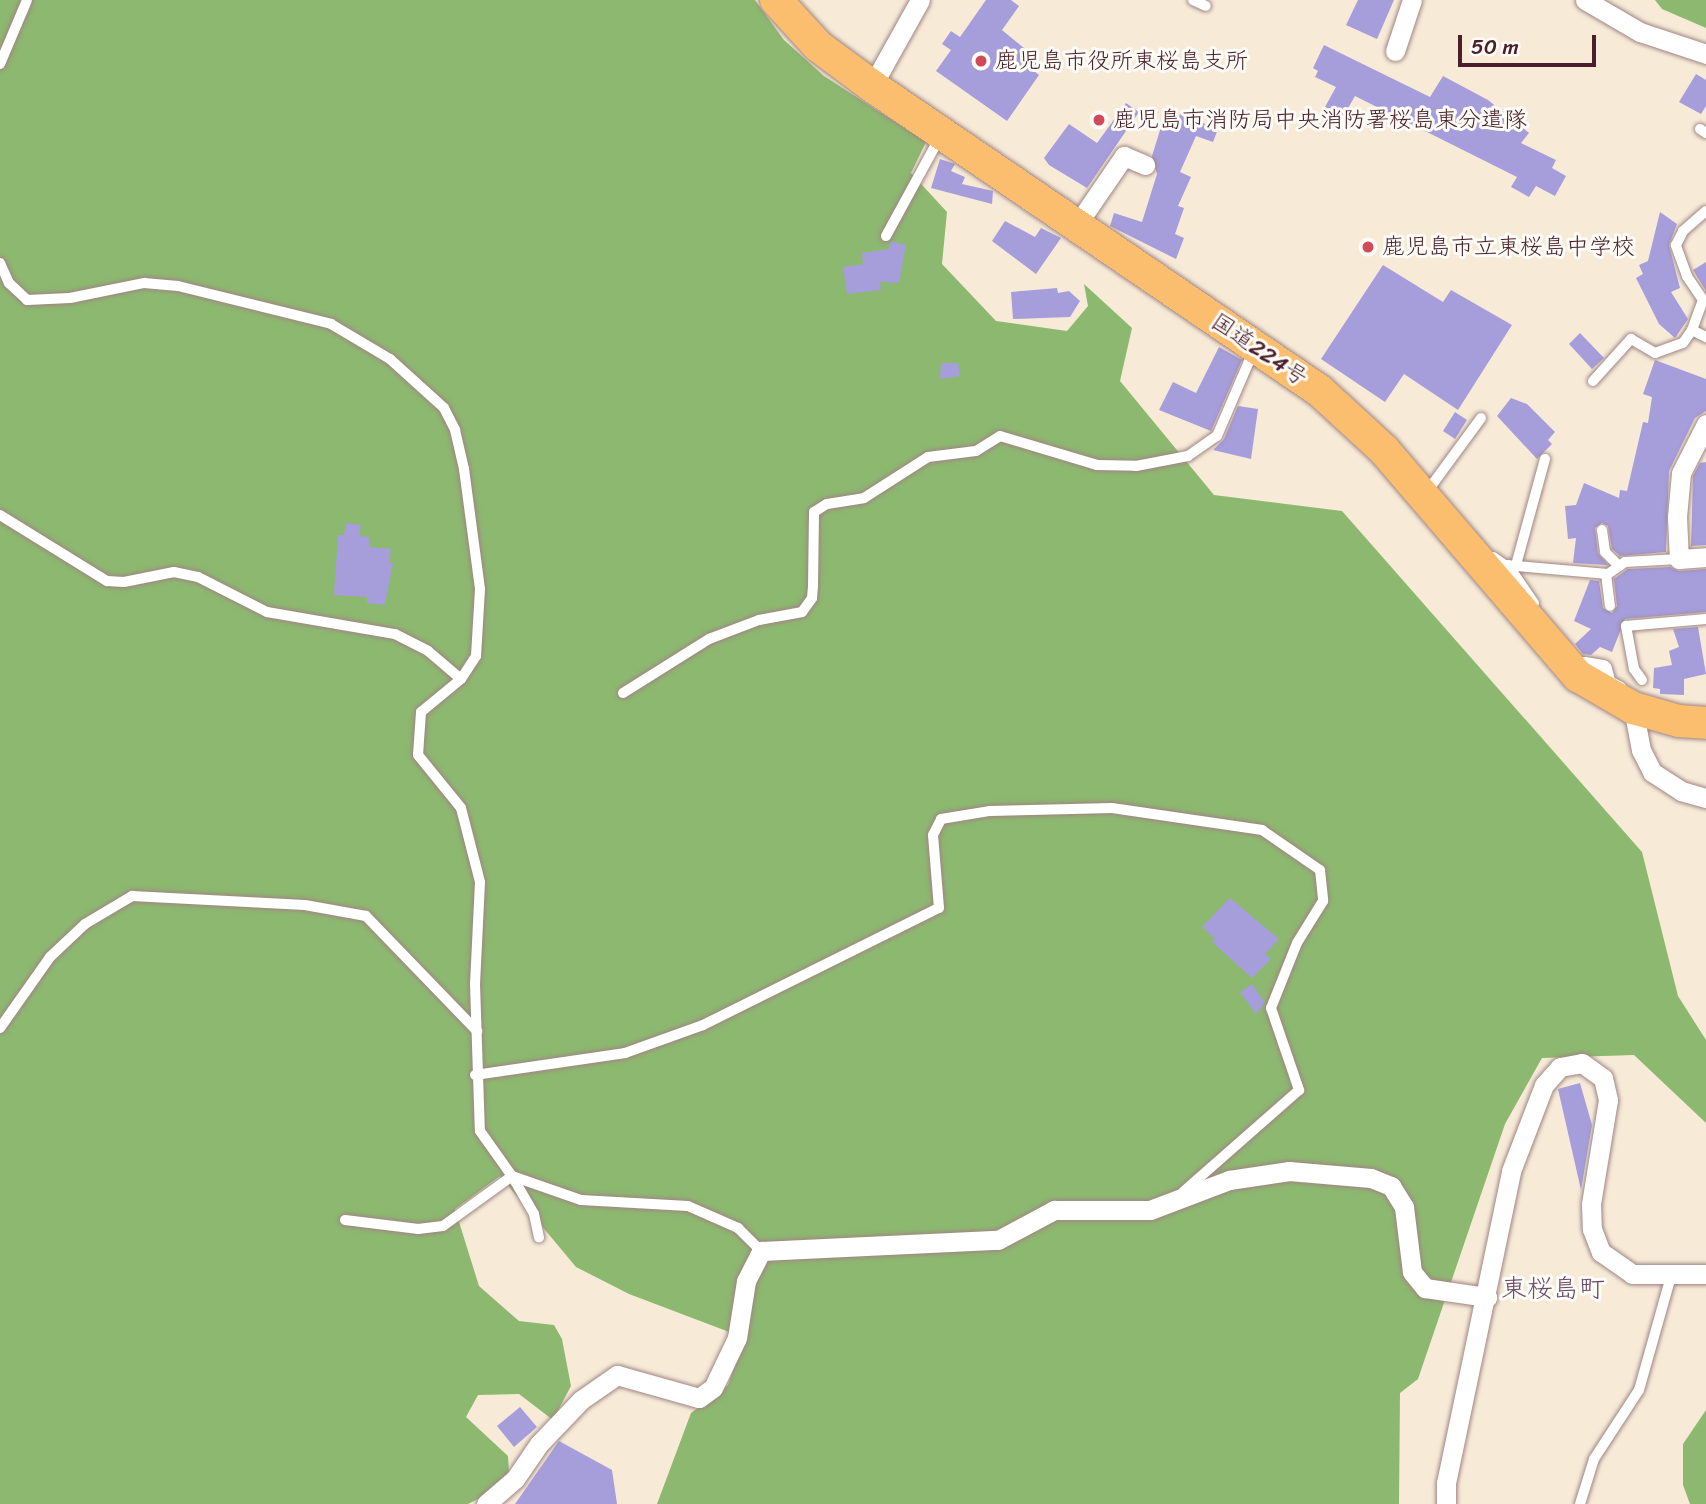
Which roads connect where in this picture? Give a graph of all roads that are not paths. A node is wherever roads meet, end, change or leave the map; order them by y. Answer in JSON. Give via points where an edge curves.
{"nodes":[{"id":1,"x":27,"y":0,"type":"edge"},
{"id":2,"x":776,"y":0,"type":"edge"},
{"id":3,"x":1193,"y":0,"type":"edge"},
{"id":4,"x":1412,"y":0,"type":"edge"},
{"id":5,"x":1585,"y":0,"type":"edge"},
{"id":6,"x":916,"y":2,"type":"edge"},
{"id":7,"x":1206,"y":6,"type":"dead end"},
{"id":8,"x":1395,"y":51,"type":"dead end"},
{"id":9,"x":1706,"y":54,"type":"edge"},
{"id":10,"x":0,"y":64,"type":"edge"},
{"id":11,"x":872,"y":86,"type":"junction"},
{"id":12,"x":942,"y":133,"type":"junction"},
{"id":13,"x":1145,"y":165,"type":"dead end"},
{"id":14,"x":1706,"y":211,"type":"edge"},
{"id":15,"x":1076,"y":226,"type":"junction"},
{"id":16,"x":886,"y":236,"type":"dead end"},
{"id":17,"x":0,"y":263,"type":"edge"},
{"id":18,"x":1692,"y":330,"type":"junction"},
{"id":19,"x":1706,"y":337,"type":"edge"},
{"id":20,"x":1255,"y":348,"type":"junction"},
{"id":21,"x":1593,"y":381,"type":"dead end"},
{"id":22,"x":1481,"y":418,"type":"dead end"},
{"id":23,"x":1706,"y":424,"type":"edge"},
{"id":24,"x":1545,"y":459,"type":"dead end"},
{"id":25,"x":1424,"y":496,"type":"junction"},
{"id":26,"x":0,"y":515,"type":"edge"},
{"id":27,"x":1602,"y":530,"type":"dead end"},
{"id":28,"x":1458,"y":539,"type":"junction"},
{"id":29,"x":1706,"y":557,"type":"edge"},
{"id":30,"x":1679,"y":559,"type":"junction"},
{"id":31,"x":1512,"y":565,"type":"junction"},
{"id":32,"x":1619,"y":566,"type":"junction"},
{"id":33,"x":1606,"y":573,"type":"junction"},
{"id":34,"x":1611,"y":606,"type":"dead end"},
{"id":35,"x":1706,"y":619,"type":"edge"},
{"id":36,"x":1584,"y":660,"type":"junction"},
{"id":37,"x":461,"y":679,"type":"junction"},
{"id":38,"x":623,"y":693,"type":"dead end"},
{"id":39,"x":1643,"y":701,"type":"junction"},
{"id":40,"x":1706,"y":723,"type":"edge"},
{"id":41,"x":1706,"y":797,"type":"edge"},
{"id":42,"x":0,"y":1028,"type":"edge"},
{"id":43,"x":477,"y":1031,"type":"junction"},
{"id":44,"x":475,"y":1075,"type":"junction"},
{"id":45,"x":512,"y":1176,"type":"junction"},
{"id":46,"x":1175,"y":1201,"type":"junction"},
{"id":47,"x":345,"y":1220,"type":"dead end"},
{"id":48,"x":539,"y":1237,"type":"dead end"},
{"id":49,"x":761,"y":1251,"type":"junction"},
{"id":50,"x":1706,"y":1274,"type":"edge"},
{"id":51,"x":1671,"y":1276,"type":"junction"},
{"id":52,"x":1487,"y":1297,"type":"junction"},
{"id":53,"x":486,"y":1504,"type":"edge"},
{"id":54,"x":1446,"y":1504,"type":"edge"},
{"id":55,"x":1580,"y":1504,"type":"edge"}],
"edges":[{"from":1,"to":10,"type":"lane"},
{"from":2,"to":11,"type":"highway","name":"国道224号","via":[[818,46]]},
{"from":3,"to":7,"type":"lane"},
{"from":4,"to":8,"type":"street"},
{"from":5,"to":9,"type":"street","via":[[1640,32]]},
{"from":6,"to":11,"type":"street"},
{"from":11,"to":12,"type":"highway","name":"国道224号"},
{"from":12,"to":15,"type":"highway","name":"国道224号"},
{"from":12,"to":16,"type":"lane"},
{"from":13,"to":15,"type":"street","via":[[1124,156]]},
{"from":14,"to":18,"type":"lane","via":[[1683,231],[1676,245],[1687,276],[1703,300]]},
{"from":15,"to":20,"type":"highway","name":"国道224号"},
{"from":17,"to":37,"type":"lane","via":[[9,283],[27,300],[43,302],[144,283],[177,286],[331,324],[408,376],[444,408],[455,430],[464,470],[480,589],[476,656]]},
{"from":18,"to":19,"type":"lane"},
{"from":18,"to":21,"type":"lane","via":[[1684,342],[1655,353],[1632,339]]},
{"from":20,"to":25,"type":"highway","name":"国道224号","via":[[1320,391],[1363,427]]},
{"from":20,"to":38,"type":"lane","via":[[1227,418],[1201,451],[1136,466],[1097,465],[1000,436],[976,451],[928,457],[864,498],[827,504],[814,512],[812,598],[802,612],[709,639]]},
{"from":22,"to":25,"type":"lane"},
{"from":23,"to":30,"type":"street","via":[[1681,473]]},
{"from":24,"to":31,"type":"lane"},
{"from":25,"to":28,"type":"highway","name":"国道224号"},
{"from":26,"to":37,"type":"lane","via":[[107,581],[174,572],[198,577],[267,612],[395,634],[428,651]]},
{"from":27,"to":32,"type":"lane","via":[[1605,552]]},
{"from":28,"to":31,"type":"lane"},
{"from":28,"to":36,"type":"highway","name":"国道224号"},
{"from":29,"to":30,"type":"street"},
{"from":30,"to":32,"type":"lane"},
{"from":31,"to":33,"type":"lane"},
{"from":31,"to":36,"type":"lane","via":[[1560,639]]},
{"from":32,"to":33,"type":"lane"},
{"from":33,"to":34,"type":"lane"},
{"from":35,"to":39,"type":"lane","via":[[1626,626]]},
{"from":36,"to":39,"type":"street","via":[[1606,684]]},
{"from":36,"to":39,"type":"highway","name":"国道224号","via":[[1599,691]]},
{"from":37,"to":43,"type":"lane","via":[[421,712],[418,755],[461,808],[480,882]]},
{"from":39,"to":40,"type":"highway","name":"国道224号"},
{"from":39,"to":41,"type":"street","via":[[1651,772],[1681,791]]},
{"from":42,"to":43,"type":"lane","via":[[50,957],[85,924],[132,896],[305,905],[366,916]]},
{"from":43,"to":44,"type":"lane"},
{"from":44,"to":45,"type":"lane","via":[[480,1131]]},
{"from":44,"to":46,"type":"lane","via":[[625,1053],[703,1025],[939,908],[933,835],[941,819],[990,811],[1112,808],[1262,830],[1320,870],[1323,901],[1297,943],[1271,1008],[1299,1090],[1203,1171]]},
{"from":45,"to":47,"type":"lane","via":[[443,1226],[418,1229]]},
{"from":45,"to":48,"type":"lane","via":[[534,1214]]},
{"from":45,"to":49,"type":"lane","via":[[581,1200],[688,1206],[738,1228]]},
{"from":46,"to":49,"type":"street","via":[[1130,1212],[1054,1210],[998,1240]]},
{"from":46,"to":52,"type":"street","via":[[1262,1172],[1371,1178],[1391,1186],[1404,1207],[1412,1272],[1425,1287]]},
{"from":49,"to":53,"type":"street","via":[[746,1281],[737,1338],[713,1388],[699,1398],[617,1375],[581,1400],[538,1444],[515,1479]]},
{"from":50,"to":51,"type":"street"},
{"from":51,"to":52,"type":"street","via":[[1633,1274],[1601,1252],[1592,1229],[1591,1203],[1608,1100],[1603,1078],[1582,1063],[1560,1067],[1544,1085],[1523,1132]]},
{"from":51,"to":55,"type":"lane","via":[[1639,1390],[1594,1459]]},
{"from":52,"to":54,"type":"street","via":[[1446,1483]]}]}
